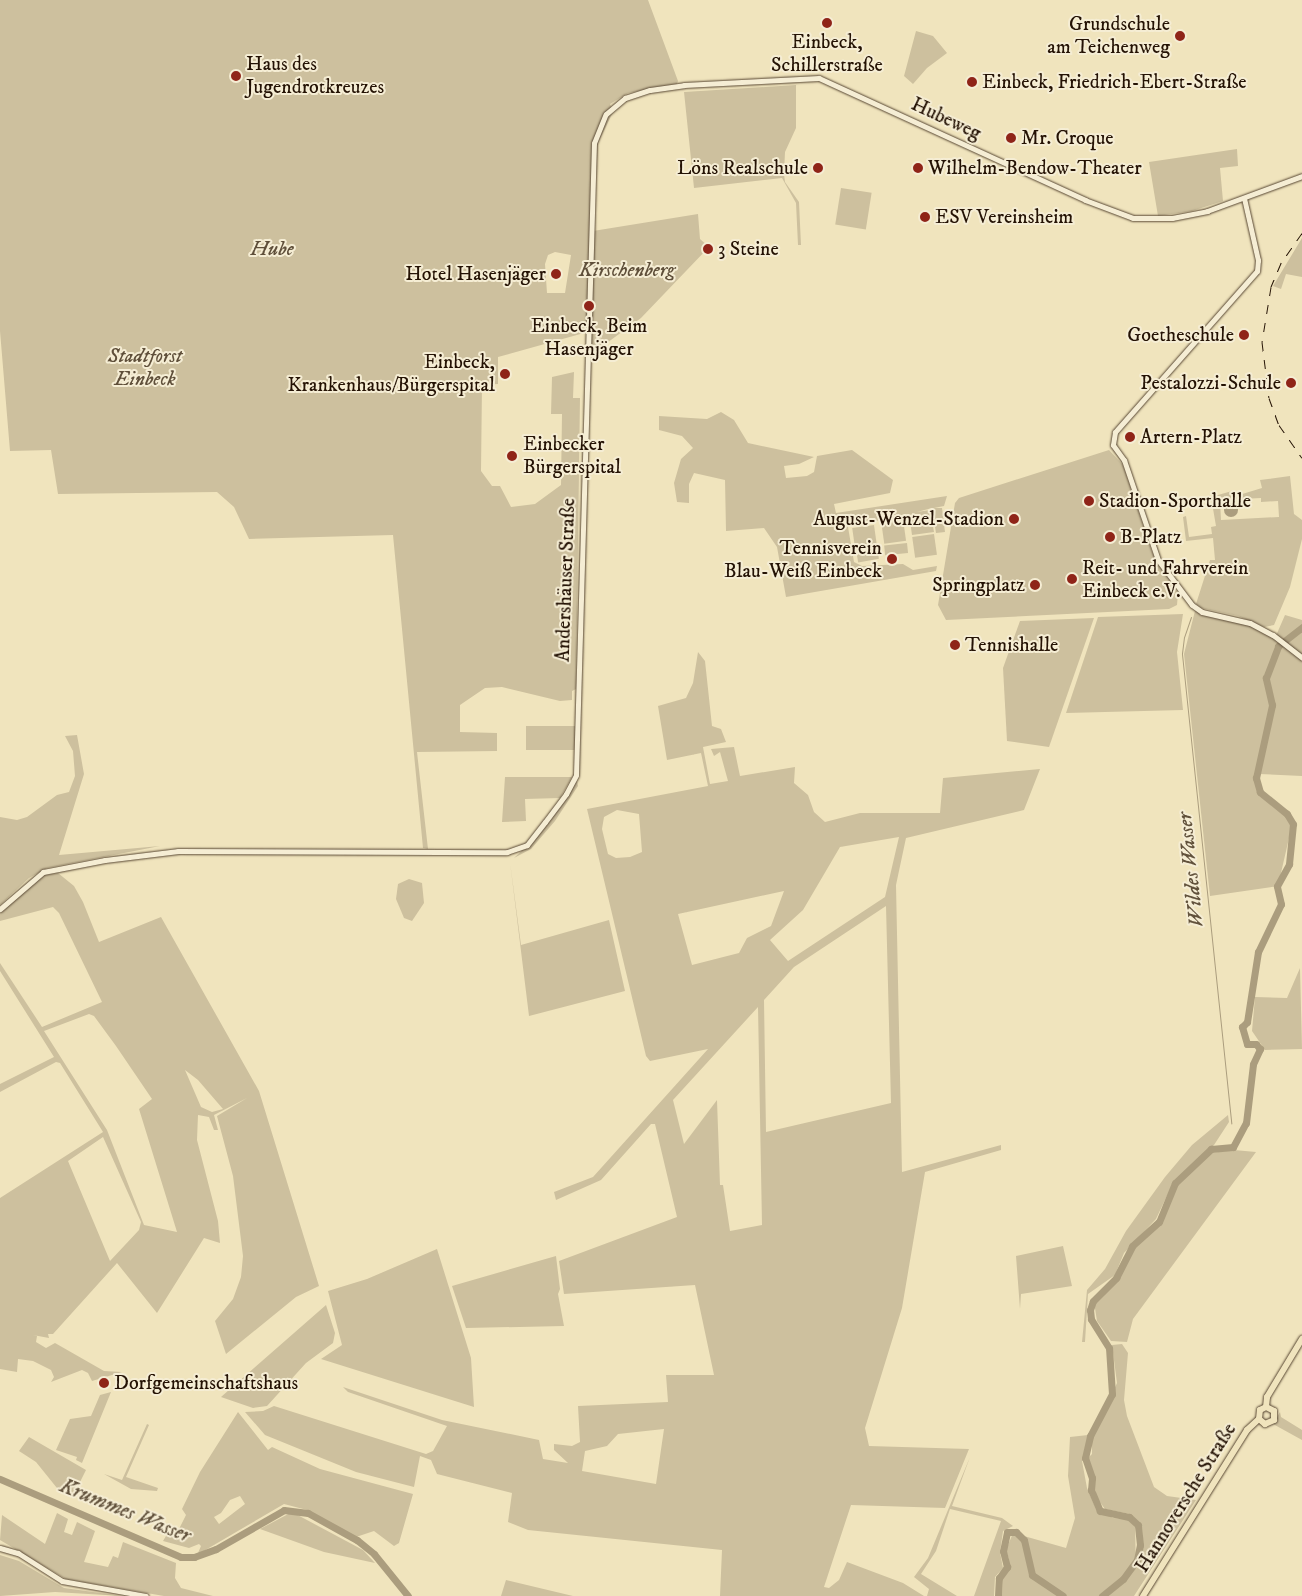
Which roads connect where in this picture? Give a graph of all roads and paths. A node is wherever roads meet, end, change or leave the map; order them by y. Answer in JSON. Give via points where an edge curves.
{"nodes":[{"id":1,"x":684,"y":85,"type":"joint"},
{"id":2,"x":1302,"y":176,"type":"edge"},
{"id":3,"x":1244,"y":198,"type":"junction"},
{"id":4,"x":1302,"y":658,"type":"edge"},
{"id":5,"x":0,"y":908,"type":"edge"},
{"id":6,"x":1302,"y":1339,"type":"edge"},
{"id":7,"x":1266,"y":1407,"type":"junction"},
{"id":8,"x":1259,"y":1419,"type":"junction"},
{"id":9,"x":0,"y":1548,"type":"edge"},
{"id":10,"x":146,"y":1596,"type":"edge"},
{"id":11,"x":1143,"y":1596,"type":"edge"}],
"edges":[{"from":1,"to":3,"type":"street","name":"Hubeweg","via":[[819,78],[1093,204],[1133,218],[1193,215]]},
{"from":1,"to":5,"type":"street","name":"Andershäuser Straße","via":[[625,98],[606,114],[594,143],[575,778],[527,845],[508,852],[178,851],[44,872]]},
{"from":2,"to":3,"type":"street","name":"Hubeweg"},
{"from":3,"to":4,"type":"street","via":[[1258,260],[1257,271],[1115,432],[1115,449],[1124,460],[1158,560],[1192,605],[1202,612],[1244,620]]},
{"from":6,"to":7,"type":"main road","name":"Hannoversche Straße","via":[[1267,1397]]},
{"from":7,"to":8,"type":"main road","name":"Hannoversche Straße","via":[[1260,1410]]},
{"from":7,"to":8,"type":"main road","name":"Hannoversche Straße","via":[[1274,1412],[1274,1420],[1265,1424]]},
{"from":8,"to":11,"type":"main road","name":"Hannoversche Straße","via":[[1247,1430]]},
{"from":9,"to":10,"type":"street","via":[[18,1553],[62,1581]]}]}
